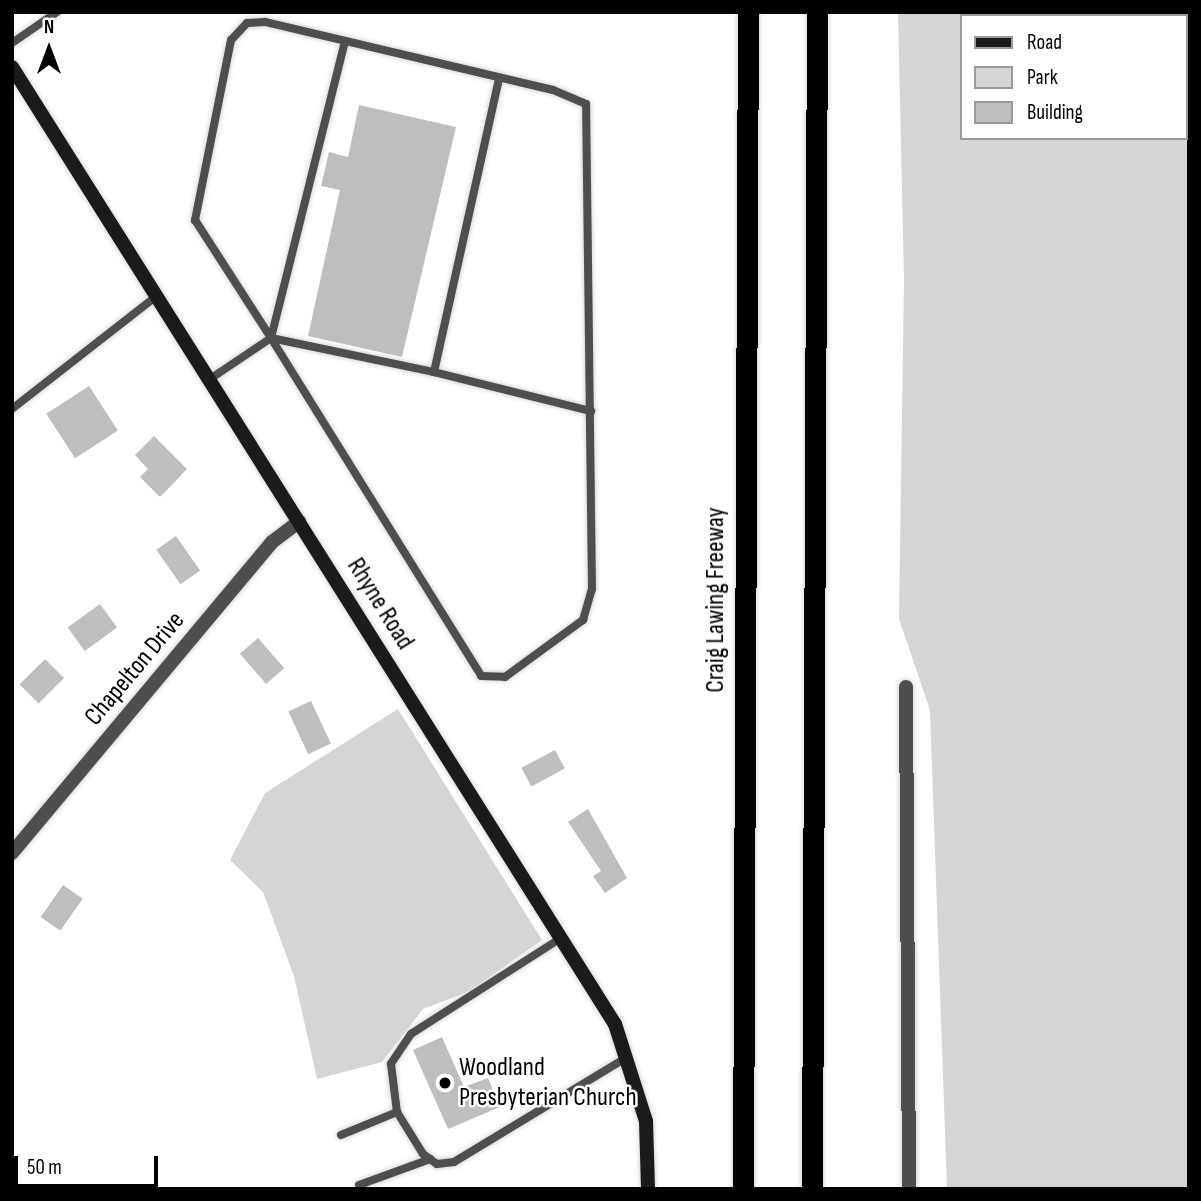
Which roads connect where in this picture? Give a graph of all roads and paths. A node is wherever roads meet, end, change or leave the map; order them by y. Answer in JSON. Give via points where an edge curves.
{"nodes":[{"id":1,"x":57,"y":12,"type":"edge"},
{"id":2,"x":748,"y":12,"type":"edge"},
{"id":3,"x":817,"y":12,"type":"edge"},
{"id":4,"x":345,"y":41,"type":"junction"},
{"id":5,"x":12,"y":43,"type":"edge"},
{"id":6,"x":12,"y":67,"type":"edge"},
{"id":7,"x":499,"y":79,"type":"junction"},
{"id":8,"x":158,"y":295,"type":"junction"},
{"id":9,"x":271,"y":338,"type":"junction"},
{"id":10,"x":433,"y":372,"type":"junction"},
{"id":11,"x":210,"y":379,"type":"junction"},
{"id":12,"x":12,"y":409,"type":"edge"},
{"id":13,"x":591,"y":411,"type":"junction"},
{"id":14,"x":299,"y":522,"type":"junction"},
{"id":15,"x":906,"y":687,"type":"dead end"},
{"id":16,"x":12,"y":853,"type":"edge"},
{"id":17,"x":561,"y":939,"type":"junction"},
{"id":18,"x":626,"y":1058,"type":"junction"},
{"id":19,"x":397,"y":1112,"type":"junction"},
{"id":20,"x":341,"y":1135,"type":"dead end"},
{"id":21,"x":430,"y":1159,"type":"junction"},
{"id":22,"x":359,"y":1185,"type":"dead end"},
{"id":23,"x":648,"y":1189,"type":"edge"},
{"id":24,"x":743,"y":1189,"type":"edge"},
{"id":25,"x":812,"y":1189,"type":"edge"},
{"id":26,"x":909,"y":1189,"type":"edge"}],
"edges":[{"from":1,"to":5,"type":"lane"},
{"from":2,"to":24,"type":"highway","name":"Craig Lawing Freeway"},
{"from":3,"to":25,"type":"highway"},
{"from":4,"to":7,"type":"lane"},
{"from":4,"to":9,"type":"lane"},
{"from":4,"to":9,"type":"lane","via":[[265,22],[247,23],[231,40],[195,220]]},
{"from":6,"to":8,"type":"street","name":"Rhyne Road"},
{"from":7,"to":10,"type":"lane"},
{"from":7,"to":13,"type":"lane","via":[[577,96],[586,104]]},
{"from":8,"to":11,"type":"street","name":"Rhyne Road"},
{"from":8,"to":12,"type":"lane"},
{"from":9,"to":10,"type":"lane"},
{"from":9,"to":11,"type":"lane"},
{"from":9,"to":13,"type":"lane","via":[[481,676],[494,679],[505,677],[583,620],[590,605]]},
{"from":10,"to":13,"type":"lane"},
{"from":11,"to":14,"type":"street","name":"Rhyne Road"},
{"from":14,"to":16,"type":"street","name":"Chapelton Drive","via":[[272,542]]},
{"from":14,"to":17,"type":"street","name":"Rhyne Road"},
{"from":15,"to":26,"type":"street"},
{"from":17,"to":18,"type":"street","name":"Rhyne Road","via":[[615,1024]]},
{"from":17,"to":19,"type":"lane","via":[[411,1034],[391,1065]]},
{"from":18,"to":21,"type":"lane","via":[[454,1162]]},
{"from":18,"to":23,"type":"street","name":"Rhyne Road","via":[[646,1121]]},
{"from":19,"to":20,"type":"lane"},
{"from":19,"to":21,"type":"lane"},
{"from":21,"to":22,"type":"lane"}]}
